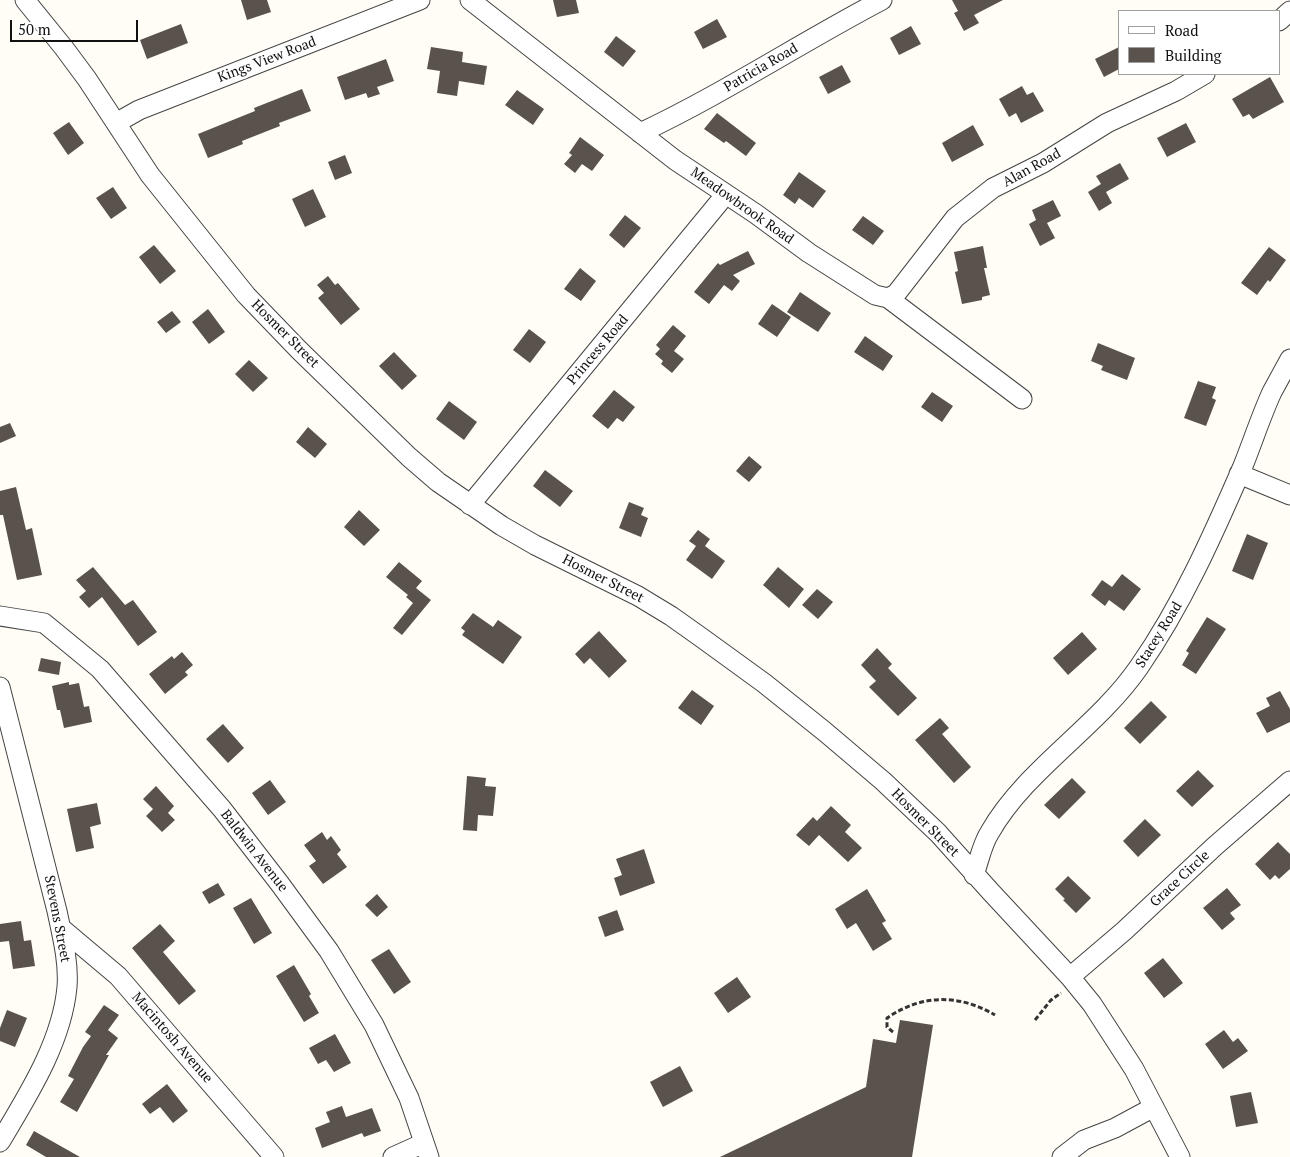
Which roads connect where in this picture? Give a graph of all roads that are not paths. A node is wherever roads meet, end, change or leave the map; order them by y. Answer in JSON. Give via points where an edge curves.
{"nodes":[{"id":1,"x":25,"y":0,"type":"edge"},
{"id":2,"x":420,"y":0,"type":"edge"},
{"id":3,"x":470,"y":0,"type":"edge"},
{"id":4,"x":882,"y":0,"type":"edge"},
{"id":5,"x":389,"y":6,"type":"edge"},
{"id":6,"x":1290,"y":11,"type":"edge"},
{"id":7,"x":1280,"y":20,"type":"edge"},
{"id":8,"x":1203,"y":75,"type":"edge"},
{"id":9,"x":116,"y":123,"type":"junction"},
{"id":10,"x":640,"y":133,"type":"junction"},
{"id":11,"x":726,"y":194,"type":"junction"},
{"id":12,"x":888,"y":298,"type":"junction"},
{"id":13,"x":1290,"y":359,"type":"edge"},
{"id":14,"x":1022,"y":399,"type":"dead end"},
{"id":15,"x":1239,"y":474,"type":"junction"},
{"id":16,"x":1290,"y":495,"type":"edge"},
{"id":17,"x":470,"y":505,"type":"junction"},
{"id":18,"x":0,"y":616,"type":"edge"},
{"id":19,"x":0,"y":687,"type":"edge"},
{"id":20,"x":7,"y":737,"type":"edge"},
{"id":21,"x":1290,"y":781,"type":"edge"},
{"id":22,"x":974,"y":875,"type":"junction"},
{"id":23,"x":61,"y":928,"type":"junction"},
{"id":24,"x":1070,"y":977,"type":"junction"},
{"id":25,"x":1154,"y":1106,"type":"junction"},
{"id":26,"x":0,"y":1142,"type":"edge"},
{"id":27,"x":426,"y":1150,"type":"edge"},
{"id":28,"x":274,"y":1157,"type":"edge"},
{"id":29,"x":393,"y":1157,"type":"edge"},
{"id":30,"x":1062,"y":1157,"type":"edge"},
{"id":31,"x":1180,"y":1157,"type":"edge"}],
"edges":[{"from":1,"to":9,"type":"street","name":"Hosmer Street","via":[[64,48]]},
{"from":2,"to":5,"type":"street","name":"Kings View Road"},
{"from":3,"to":10,"type":"street","name":"Meadowbrook Road"},
{"from":4,"to":10,"type":"street","name":"Patricia Road"},
{"from":5,"to":9,"type":"street","name":"Kings View Road","via":[[139,110]]},
{"from":6,"to":7,"type":"street"},
{"from":8,"to":12,"type":"street","name":"Alan Road","via":[[1107,123],[1043,164],[993,188],[955,218],[896,294]]},
{"from":9,"to":17,"type":"street","name":"Hosmer Street","via":[[150,175],[246,295],[410,457]]},
{"from":10,"to":11,"type":"street","name":"Meadowbrook Road"},
{"from":11,"to":12,"type":"street","name":"Meadowbrook Road","via":[[809,253],[875,295]]},
{"from":11,"to":17,"type":"street","name":"Princess Road"},
{"from":12,"to":14,"type":"street","name":"Meadowbrook Road"},
{"from":13,"to":15,"type":"street","name":"Stacey Road","via":[[1272,392]]},
{"from":15,"to":16,"type":"street"},
{"from":15,"to":22,"type":"street","name":"Stacey Road","via":[[1197,568],[1139,668],[1115,698],[1007,807],[989,833]]},
{"from":17,"to":22,"type":"street","name":"Hosmer Street","via":[[535,545],[638,596],[726,655],[883,781],[938,833]]},
{"from":18,"to":27,"type":"street","name":"Baldwin Avenue","via":[[44,624],[100,669],[222,809],[329,951],[374,1025],[409,1098]]},
{"from":19,"to":20,"type":"street","name":"Stevens Street"},
{"from":20,"to":23,"type":"street","name":"Stevens Street"},
{"from":21,"to":24,"type":"street","name":"Grace Circle"},
{"from":22,"to":24,"type":"street","name":"Hosmer Street"},
{"from":23,"to":26,"type":"street","name":"Stevens Street","via":[[67,987],[60,1024],[45,1060]]},
{"from":23,"to":28,"type":"street","name":"Macintosh Avenue","via":[[118,976]]},
{"from":24,"to":25,"type":"street","name":"Hosmer Street","via":[[1114,1036]]},
{"from":25,"to":30,"type":"street","via":[[1115,1128],[1084,1140]]},
{"from":25,"to":31,"type":"street","name":"Hosmer Street"},
{"from":27,"to":29,"type":"street"}]}
